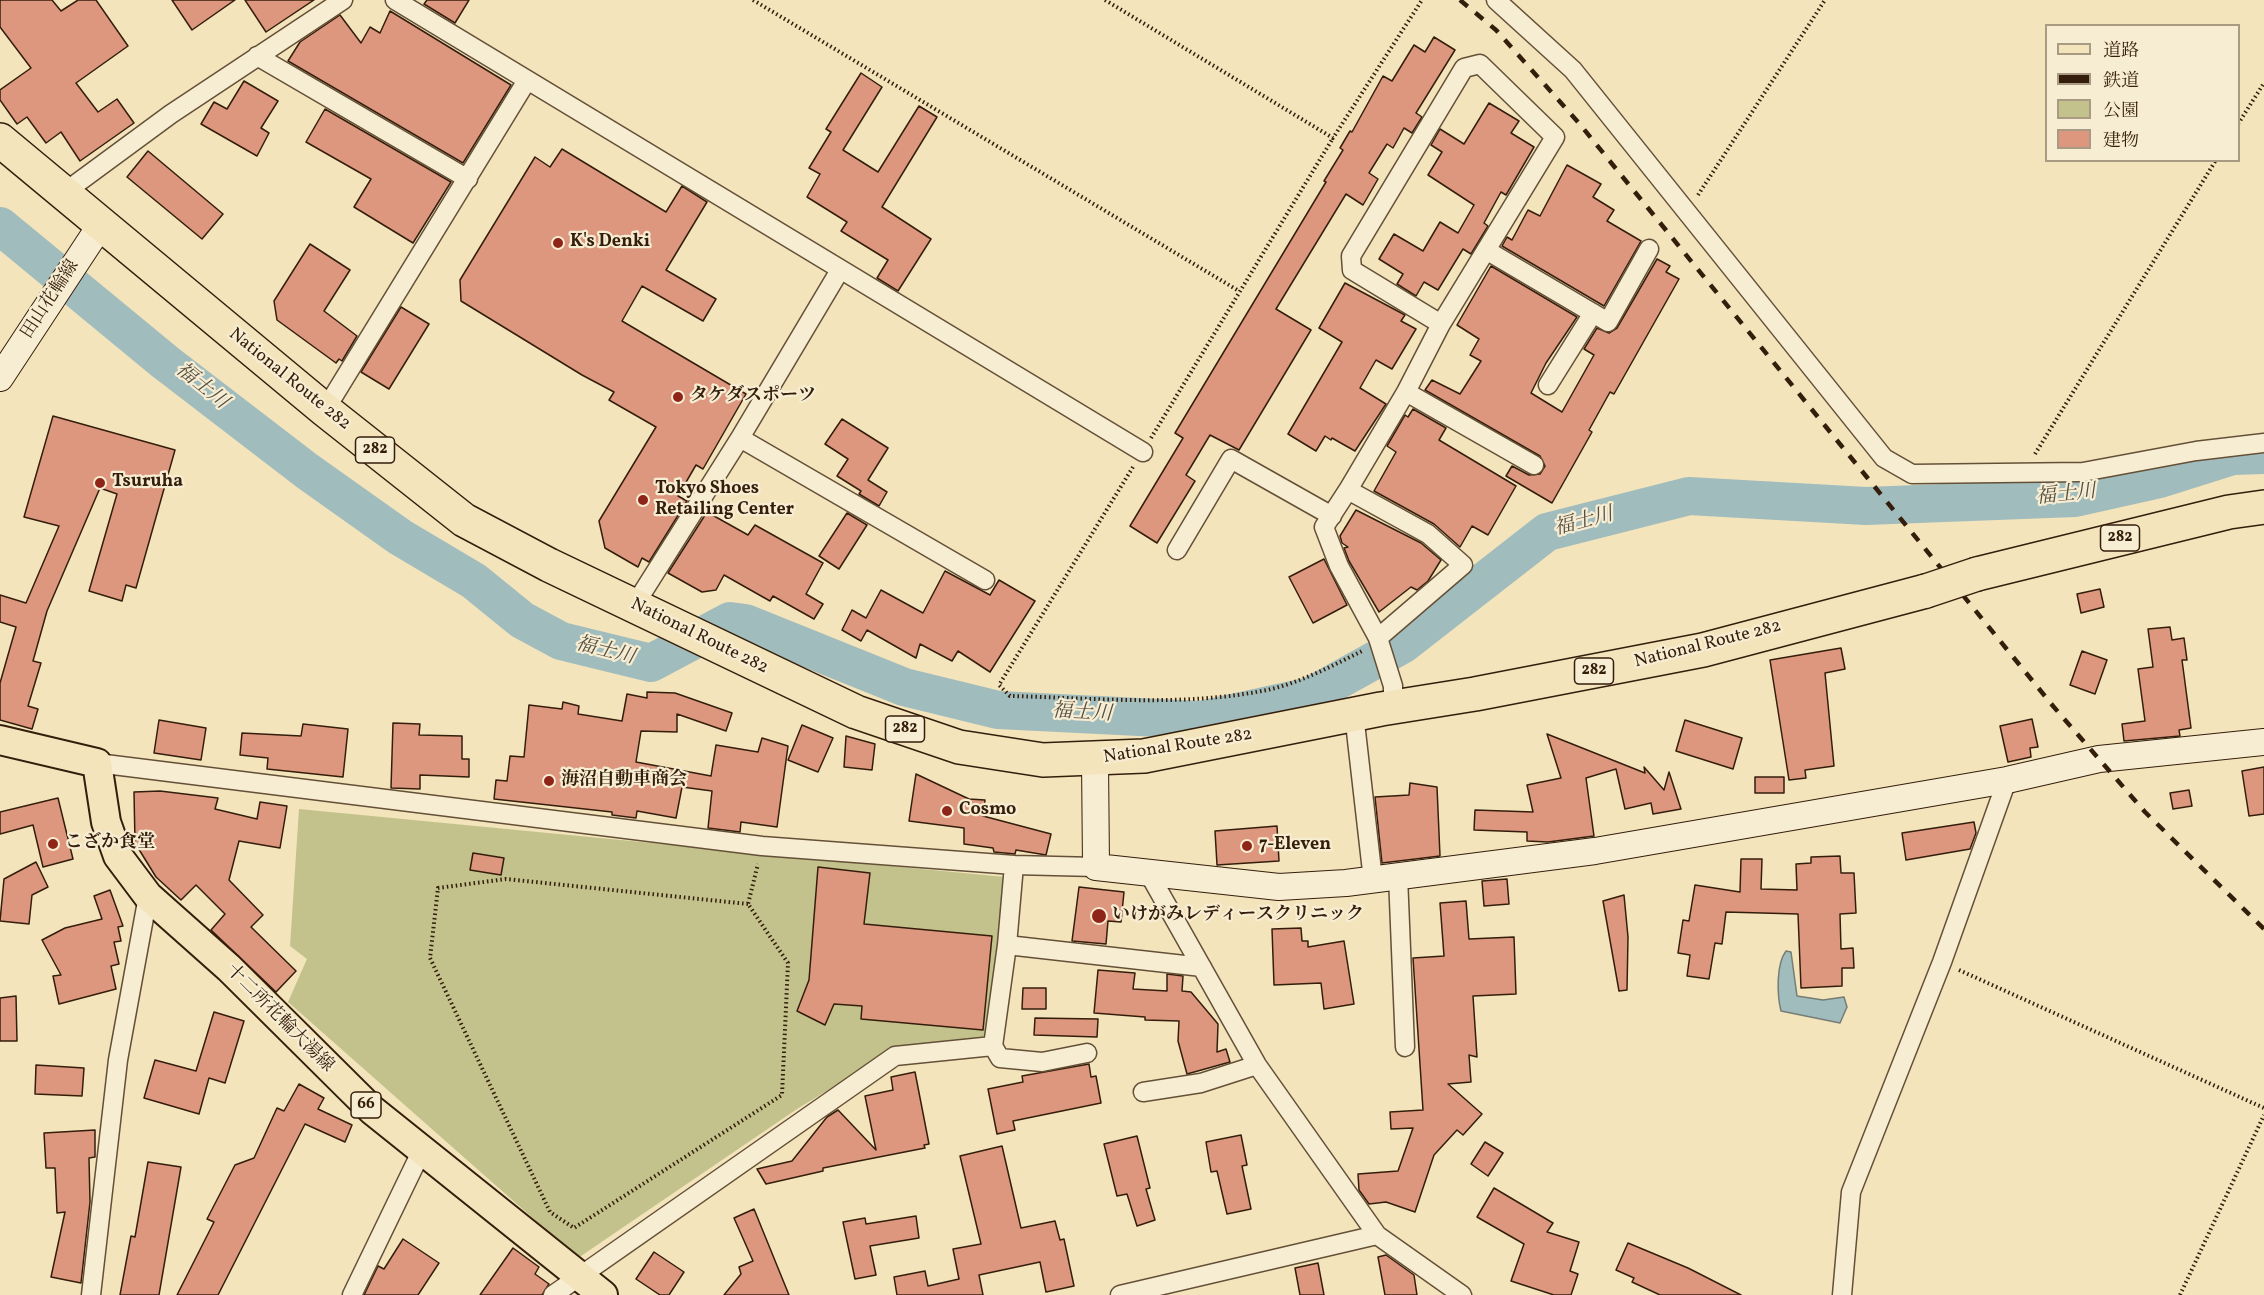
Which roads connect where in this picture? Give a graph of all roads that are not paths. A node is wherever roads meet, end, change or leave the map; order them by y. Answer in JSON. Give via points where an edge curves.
{"nodes":[{"id":1,"x":343,"y":0,"type":"edge"},
{"id":2,"x":395,"y":0,"type":"edge"},
{"id":3,"x":1496,"y":0,"type":"edge"},
{"id":4,"x":257,"y":56,"type":"junction"},
{"id":5,"x":526,"y":82,"type":"junction"},
{"id":6,"x":0,"y":140,"type":"edge"},
{"id":7,"x":468,"y":179,"type":"junction"},
{"id":8,"x":65,"y":192,"type":"junction"},
{"id":9,"x":102,"y":223,"type":"junction"},
{"id":10,"x":1649,"y":249,"type":"dead end"},
{"id":11,"x":1486,"y":250,"type":"junction"},
{"id":12,"x":840,"y":270,"type":"junction"},
{"id":13,"x":1593,"y":313,"type":"junction"},
{"id":14,"x":1441,"y":324,"type":"junction"},
{"id":15,"x":0,"y":378,"type":"edge"},
{"id":16,"x":1548,"y":385,"type":"dead end"},
{"id":17,"x":1406,"y":392,"type":"junction"},
{"id":18,"x":325,"y":410,"type":"junction"},
{"id":19,"x":740,"y":438,"type":"junction"},
{"id":20,"x":2264,"y":443,"type":"edge"},
{"id":21,"x":1143,"y":452,"type":"dead end"},
{"id":22,"x":1534,"y":465,"type":"dead end"},
{"id":23,"x":1348,"y":490,"type":"junction"},
{"id":24,"x":2264,"y":507,"type":"edge"},
{"id":25,"x":1332,"y":516,"type":"junction"},
{"id":26,"x":1178,"y":550,"type":"dead end"},
{"id":27,"x":985,"y":580,"type":"dead end"},
{"id":28,"x":634,"y":606,"type":"junction"},
{"id":29,"x":1379,"y":640,"type":"junction"},
{"id":30,"x":1393,"y":696,"type":"junction"},
{"id":31,"x":1354,"y":714,"type":"junction"},
{"id":32,"x":0,"y":740,"type":"edge"},
{"id":33,"x":2264,"y":742,"type":"edge"},
{"id":34,"x":1095,"y":760,"type":"junction"},
{"id":35,"x":98,"y":763,"type":"junction"},
{"id":36,"x":2007,"y":780,"type":"junction"},
{"id":37,"x":1014,"y":865,"type":"junction"},
{"id":38,"x":1096,"y":867,"type":"junction"},
{"id":39,"x":1148,"y":872,"type":"junction"},
{"id":40,"x":1398,"y":876,"type":"junction"},
{"id":41,"x":1373,"y":880,"type":"junction"},
{"id":42,"x":148,"y":896,"type":"junction"},
{"id":43,"x":1007,"y":945,"type":"junction"},
{"id":44,"x":1202,"y":967,"type":"junction"},
{"id":45,"x":993,"y":1046,"type":"junction"},
{"id":46,"x":1405,"y":1047,"type":"dead end"},
{"id":47,"x":1087,"y":1053,"type":"dead end"},
{"id":48,"x":1257,"y":1065,"type":"junction"},
{"id":49,"x":1143,"y":1092,"type":"dead end"},
{"id":50,"x":422,"y":1150,"type":"junction"},
{"id":51,"x":1377,"y":1235,"type":"junction"},
{"id":52,"x":580,"y":1277,"type":"junction"},
{"id":53,"x":1186,"y":1288,"type":"edge"},
{"id":54,"x":92,"y":1295,"type":"edge"},
{"id":55,"x":352,"y":1295,"type":"edge"},
{"id":56,"x":553,"y":1295,"type":"edge"},
{"id":57,"x":603,"y":1295,"type":"edge"},
{"id":58,"x":1120,"y":1295,"type":"edge"},
{"id":59,"x":1462,"y":1295,"type":"edge"},
{"id":60,"x":1842,"y":1295,"type":"edge"}],
"edges":[{"from":1,"to":4,"type":"street"},
{"from":2,"to":5,"type":"street"},
{"from":3,"to":20,"type":"street","via":[[1573,70],[1884,458],[1912,474],[2083,472]]},
{"from":4,"to":7,"type":"street"},
{"from":4,"to":8,"type":"street"},
{"from":5,"to":7,"type":"street"},
{"from":5,"to":12,"type":"street"},
{"from":6,"to":8,"type":"highway","name":"National Route 282","number":"282"},
{"from":7,"to":18,"type":"street"},
{"from":8,"to":9,"type":"highway","name":"National Route 282","number":"282"},
{"from":9,"to":15,"type":"street","name":"田山花輪線"},
{"from":9,"to":18,"type":"highway","name":"National Route 282","number":"282"},
{"from":10,"to":13,"type":"street","via":[[1608,322]]},
{"from":11,"to":13,"type":"street"},
{"from":11,"to":14,"type":"street"},
{"from":11,"to":14,"type":"street","via":[[1555,137],[1480,64],[1464,68],[1351,256],[1352,270]]},
{"from":12,"to":19,"type":"street"},
{"from":12,"to":21,"type":"street"},
{"from":13,"to":16,"type":"street"},
{"from":14,"to":17,"type":"street"},
{"from":17,"to":22,"type":"street"},
{"from":17,"to":23,"type":"street"},
{"from":18,"to":28,"type":"highway","name":"National Route 282","number":"282","via":[[464,520]]},
{"from":19,"to":27,"type":"street"},
{"from":19,"to":28,"type":"street"},
{"from":23,"to":25,"type":"street"},
{"from":23,"to":29,"type":"street","via":[[1428,534],[1463,565]]},
{"from":24,"to":30,"type":"highway","name":"National Route 282","number":"282","bridge":true,"via":[[2229,512],[1977,574],[1703,650],[1475,694]]},
{"from":25,"to":26,"type":"street","via":[[1231,459]]},
{"from":25,"to":29,"type":"street","via":[[1324,527],[1339,566]]},
{"from":28,"to":34,"type":"highway","name":"National Route 282","number":"282","via":[[856,712],[959,747],[1043,760]]},
{"from":29,"to":30,"type":"street"},
{"from":30,"to":31,"type":"highway","name":"National Route 282","number":"282"},
{"from":31,"to":34,"type":"highway","name":"National Route 282","number":"282","via":[[1144,756]]},
{"from":31,"to":41,"type":"street"},
{"from":32,"to":35,"type":"main road"},
{"from":33,"to":36,"type":"street","via":[[2099,759]]},
{"from":34,"to":38,"type":"street"},
{"from":35,"to":37,"type":"street","via":[[762,846]]},
{"from":35,"to":42,"type":"main road","name":"十二所花輪大湯線","number":"66","via":[[106,822],[118,856]]},
{"from":36,"to":40,"type":"street","via":[[1595,851]]},
{"from":36,"to":60,"type":"street","via":[[1942,962],[1851,1192]]},
{"from":37,"to":38,"type":"street"},
{"from":37,"to":43,"type":"street"},
{"from":38,"to":39,"type":"street"},
{"from":39,"to":41,"type":"street","via":[[1279,887]]},
{"from":39,"to":44,"type":"street"},
{"from":40,"to":41,"type":"street"},
{"from":40,"to":46,"type":"street"},
{"from":42,"to":50,"type":"main road","name":"十二所花輪大湯線","number":"66","via":[[229,968],[372,1110]]},
{"from":42,"to":54,"type":"street","via":[[118,1060]]},
{"from":43,"to":44,"type":"street"},
{"from":43,"to":45,"type":"street"},
{"from":44,"to":48,"type":"street"},
{"from":45,"to":47,"type":"street","via":[[1000,1058],[1042,1062]]},
{"from":45,"to":52,"type":"street","via":[[895,1056]]},
{"from":48,"to":49,"type":"street","via":[[1201,1083]]},
{"from":48,"to":51,"type":"street"},
{"from":50,"to":52,"type":"main road","name":"十二所花輪大湯線","number":"66"},
{"from":50,"to":55,"type":"street"},
{"from":51,"to":53,"type":"street"},
{"from":51,"to":59,"type":"street"},
{"from":52,"to":56,"type":"street"},
{"from":52,"to":57,"type":"main road","name":"十二所花輪大湯線","number":"66"},
{"from":53,"to":58,"type":"street"}]}
